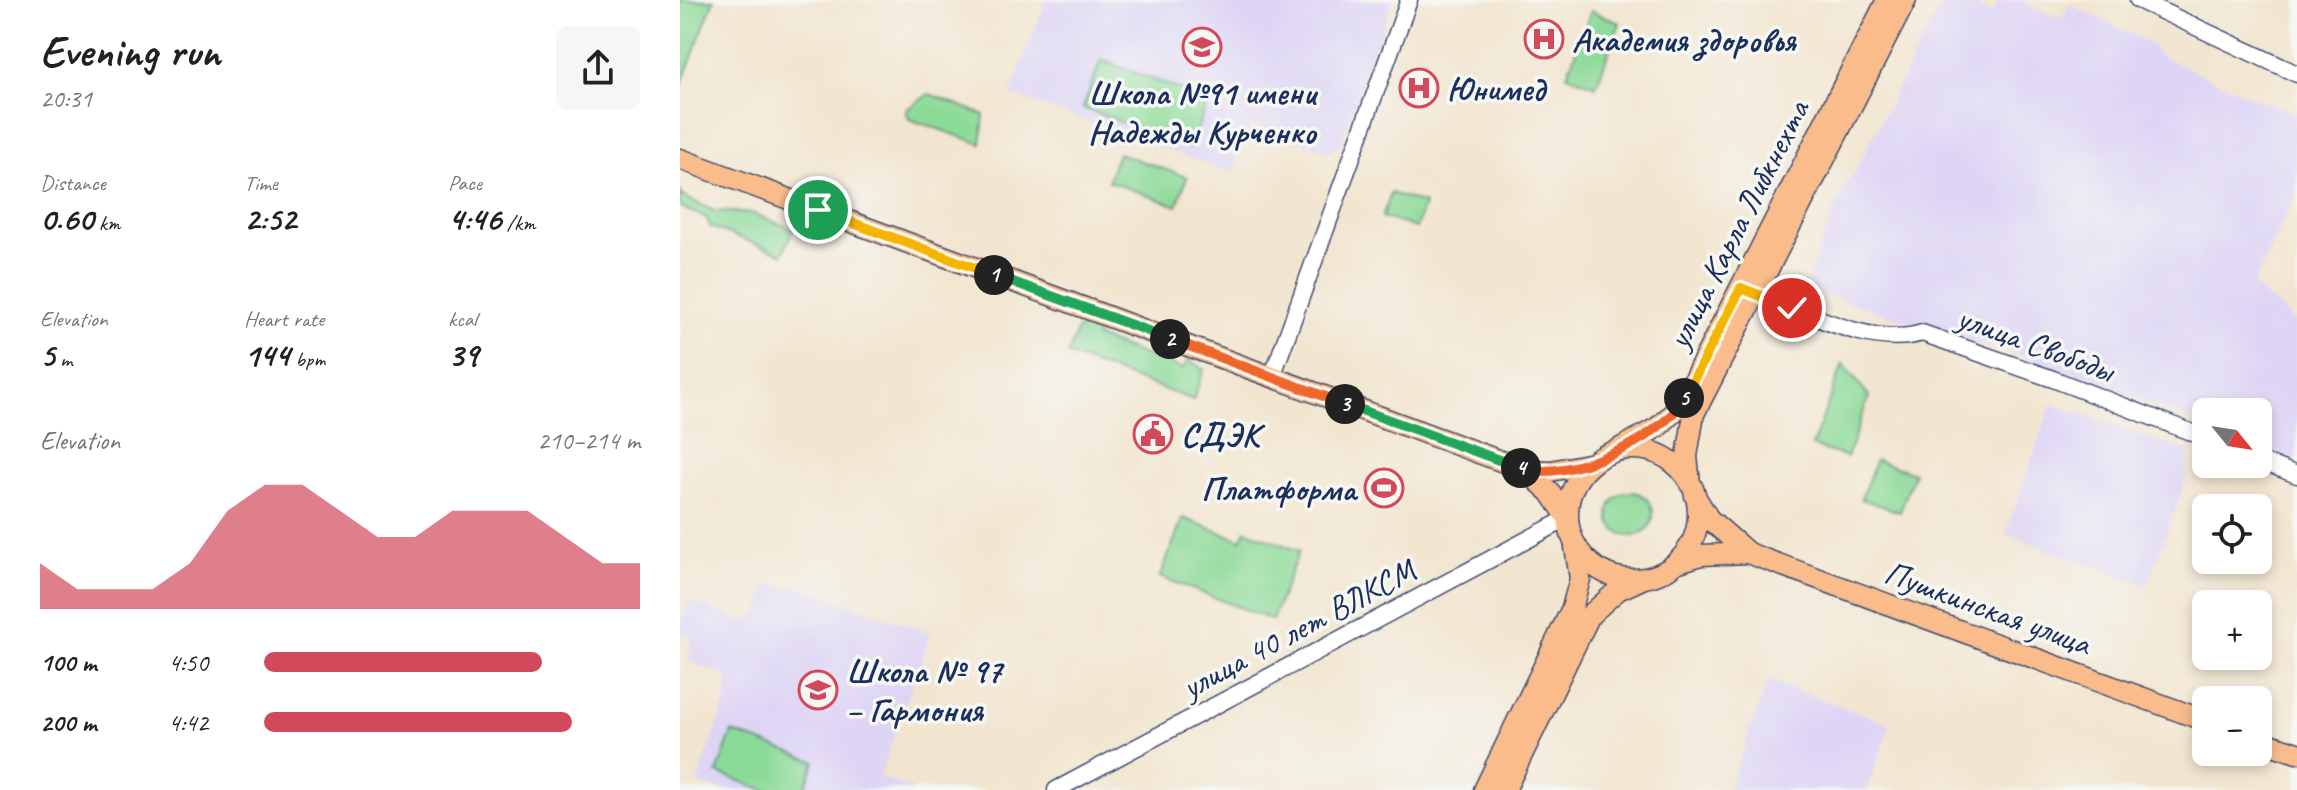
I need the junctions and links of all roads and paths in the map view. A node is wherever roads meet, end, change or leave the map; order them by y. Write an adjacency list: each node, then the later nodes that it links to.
1 (1409, 0): 9 (street)
2 (1887, 0): 7 (main road, улица Карла Либкнехта)
3 (1906, 0): 7 (main road, улица Карла Либкнехта)
4 (2138, 0): 5 (street)
5 (2297, 74)
6 (680, 159): 9 (main road)
7 (1749, 291): 8 (main road, улица Карла Либкнехта); 10 (street, улица Свободы)
8 (1738, 310): 11 (main road, улица Карла Либкнехта); 16 (main road, улица Карла Либкнехта)
9 (1272, 377): 14 (main road)
10 (2192, 433)
11 (1615, 451): 12 (main road); 16 (main road)
12 (1593, 463): 14 (main road); 17 (main road)
13 (2272, 465): 15 (street)
14 (1525, 470): 17 (main road)
15 (2297, 475)
16 (1693, 490): 19 (main road, Пушкинская улица); 20 (main road)
17 (1568, 518): 18 (main road); 25 (street, улица 40 лет ВЛКСМ)
18 (1575, 543): 21 (main road); 26 (main road)
19 (1748, 553): 20 (main road, Пушкинская улица); 22 (main road, Пушкинская улица)
20 (1672, 565): 21 (main road)
21 (1650, 576): 27 (main road)
22 (2192, 716)
23 (2272, 745): 24 (main road)
24 (2297, 753)
25 (1056, 790)
26 (1484, 790)
27 (1505, 790)

